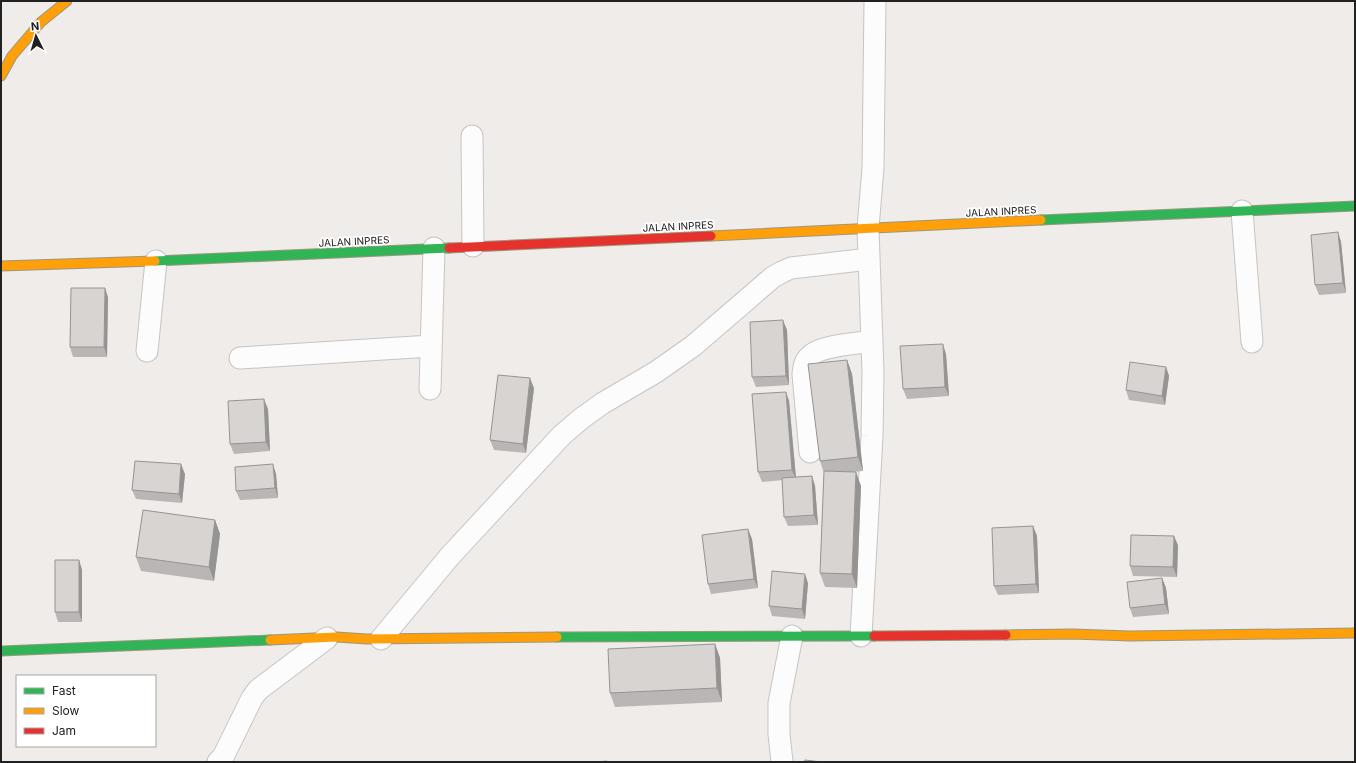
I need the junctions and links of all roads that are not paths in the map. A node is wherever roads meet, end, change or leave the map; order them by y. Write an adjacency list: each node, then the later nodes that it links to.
1 (67, 1): 3 (main road)
2 (876, 1): 7 (street)
3 (1, 76)
4 (472, 136): 8 (street)
5 (1355, 206): 6 (main road, JALAN INPRES)
6 (1242, 211): 7 (main road, JALAN INPRES); 14 (street)
7 (868, 228): 8 (main road, JALAN INPRES); 10 (street)
8 (473, 246): 9 (main road, JALAN INPRES)
9 (434, 248): 11 (main road, JALAN INPRES); 15 (street)
10 (869, 258): 13 (street); 24 (street)
11 (156, 261): 12 (main road, JALAN INPRES); 16 (street)
12 (1, 266)
13 (872, 342): 19 (street); 22 (street)
14 (1252, 342)
15 (431, 346): 17 (street); 18 (street)
16 (147, 351)
17 (240, 358)
18 (430, 389)
19 (810, 452)
20 (1355, 633): 22 (main road)
21 (792, 636): 22 (main road); 24 (main road); 27 (street)
22 (862, 636)
23 (331, 637): 24 (main road); 25 (main road); 26 (street)
24 (374, 639)
25 (1, 652)
26 (218, 762)
27 (782, 762)

